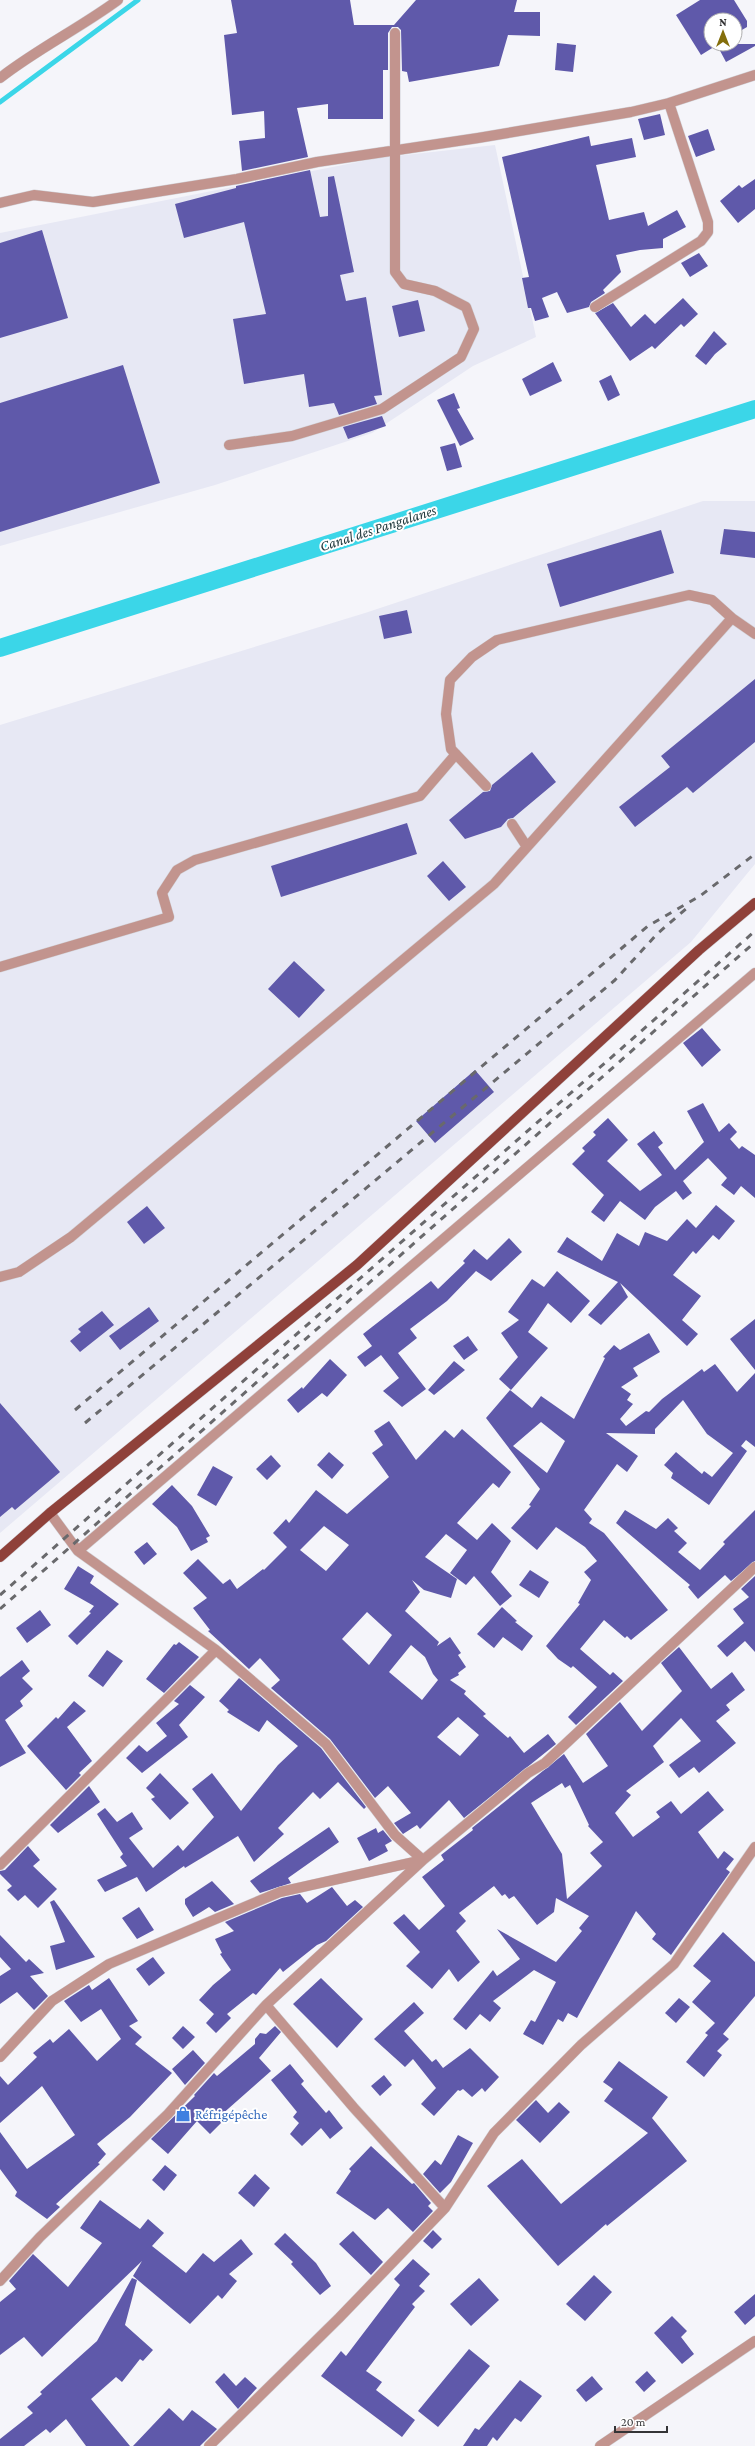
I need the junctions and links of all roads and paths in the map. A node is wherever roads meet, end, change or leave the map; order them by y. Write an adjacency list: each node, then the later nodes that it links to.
1 (118, 0): 4 (street)
2 (395, 33): 6 (street)
3 (755, 75): 5 (street)
4 (0, 78)
5 (669, 103): 6 (street); 8 (street)
6 (394, 150): 7 (street); 9 (street)
7 (0, 203)
8 (595, 307)
9 (229, 445)
10 (732, 618): 11 (street); 12 (street); 15 (street)
11 (755, 634)
12 (456, 754): 13 (street); 17 (street)
13 (486, 786)
14 (512, 824): 15 (street)
15 (527, 847): 19 (street)
16 (755, 902): 20 (main road)
17 (0, 967)
18 (755, 973): 21 (street)
19 (0, 1277)
20 (50, 1513): 21 (street); 22 (main road)
21 (78, 1551): 24 (street)
22 (0, 1557)
23 (755, 1567): 26 (street)
24 (216, 1650): 26 (street); 27 (street)
25 (755, 1847): 30 (street)
26 (423, 1860): 28 (street); 29 (street)
27 (0, 1865)
28 (266, 2005): 30 (street); 31 (street)
29 (0, 2057)
30 (445, 2208): 33 (street)
31 (0, 2280)
32 (755, 2341): 34 (street)
33 (209, 2446)
34 (600, 2446)

